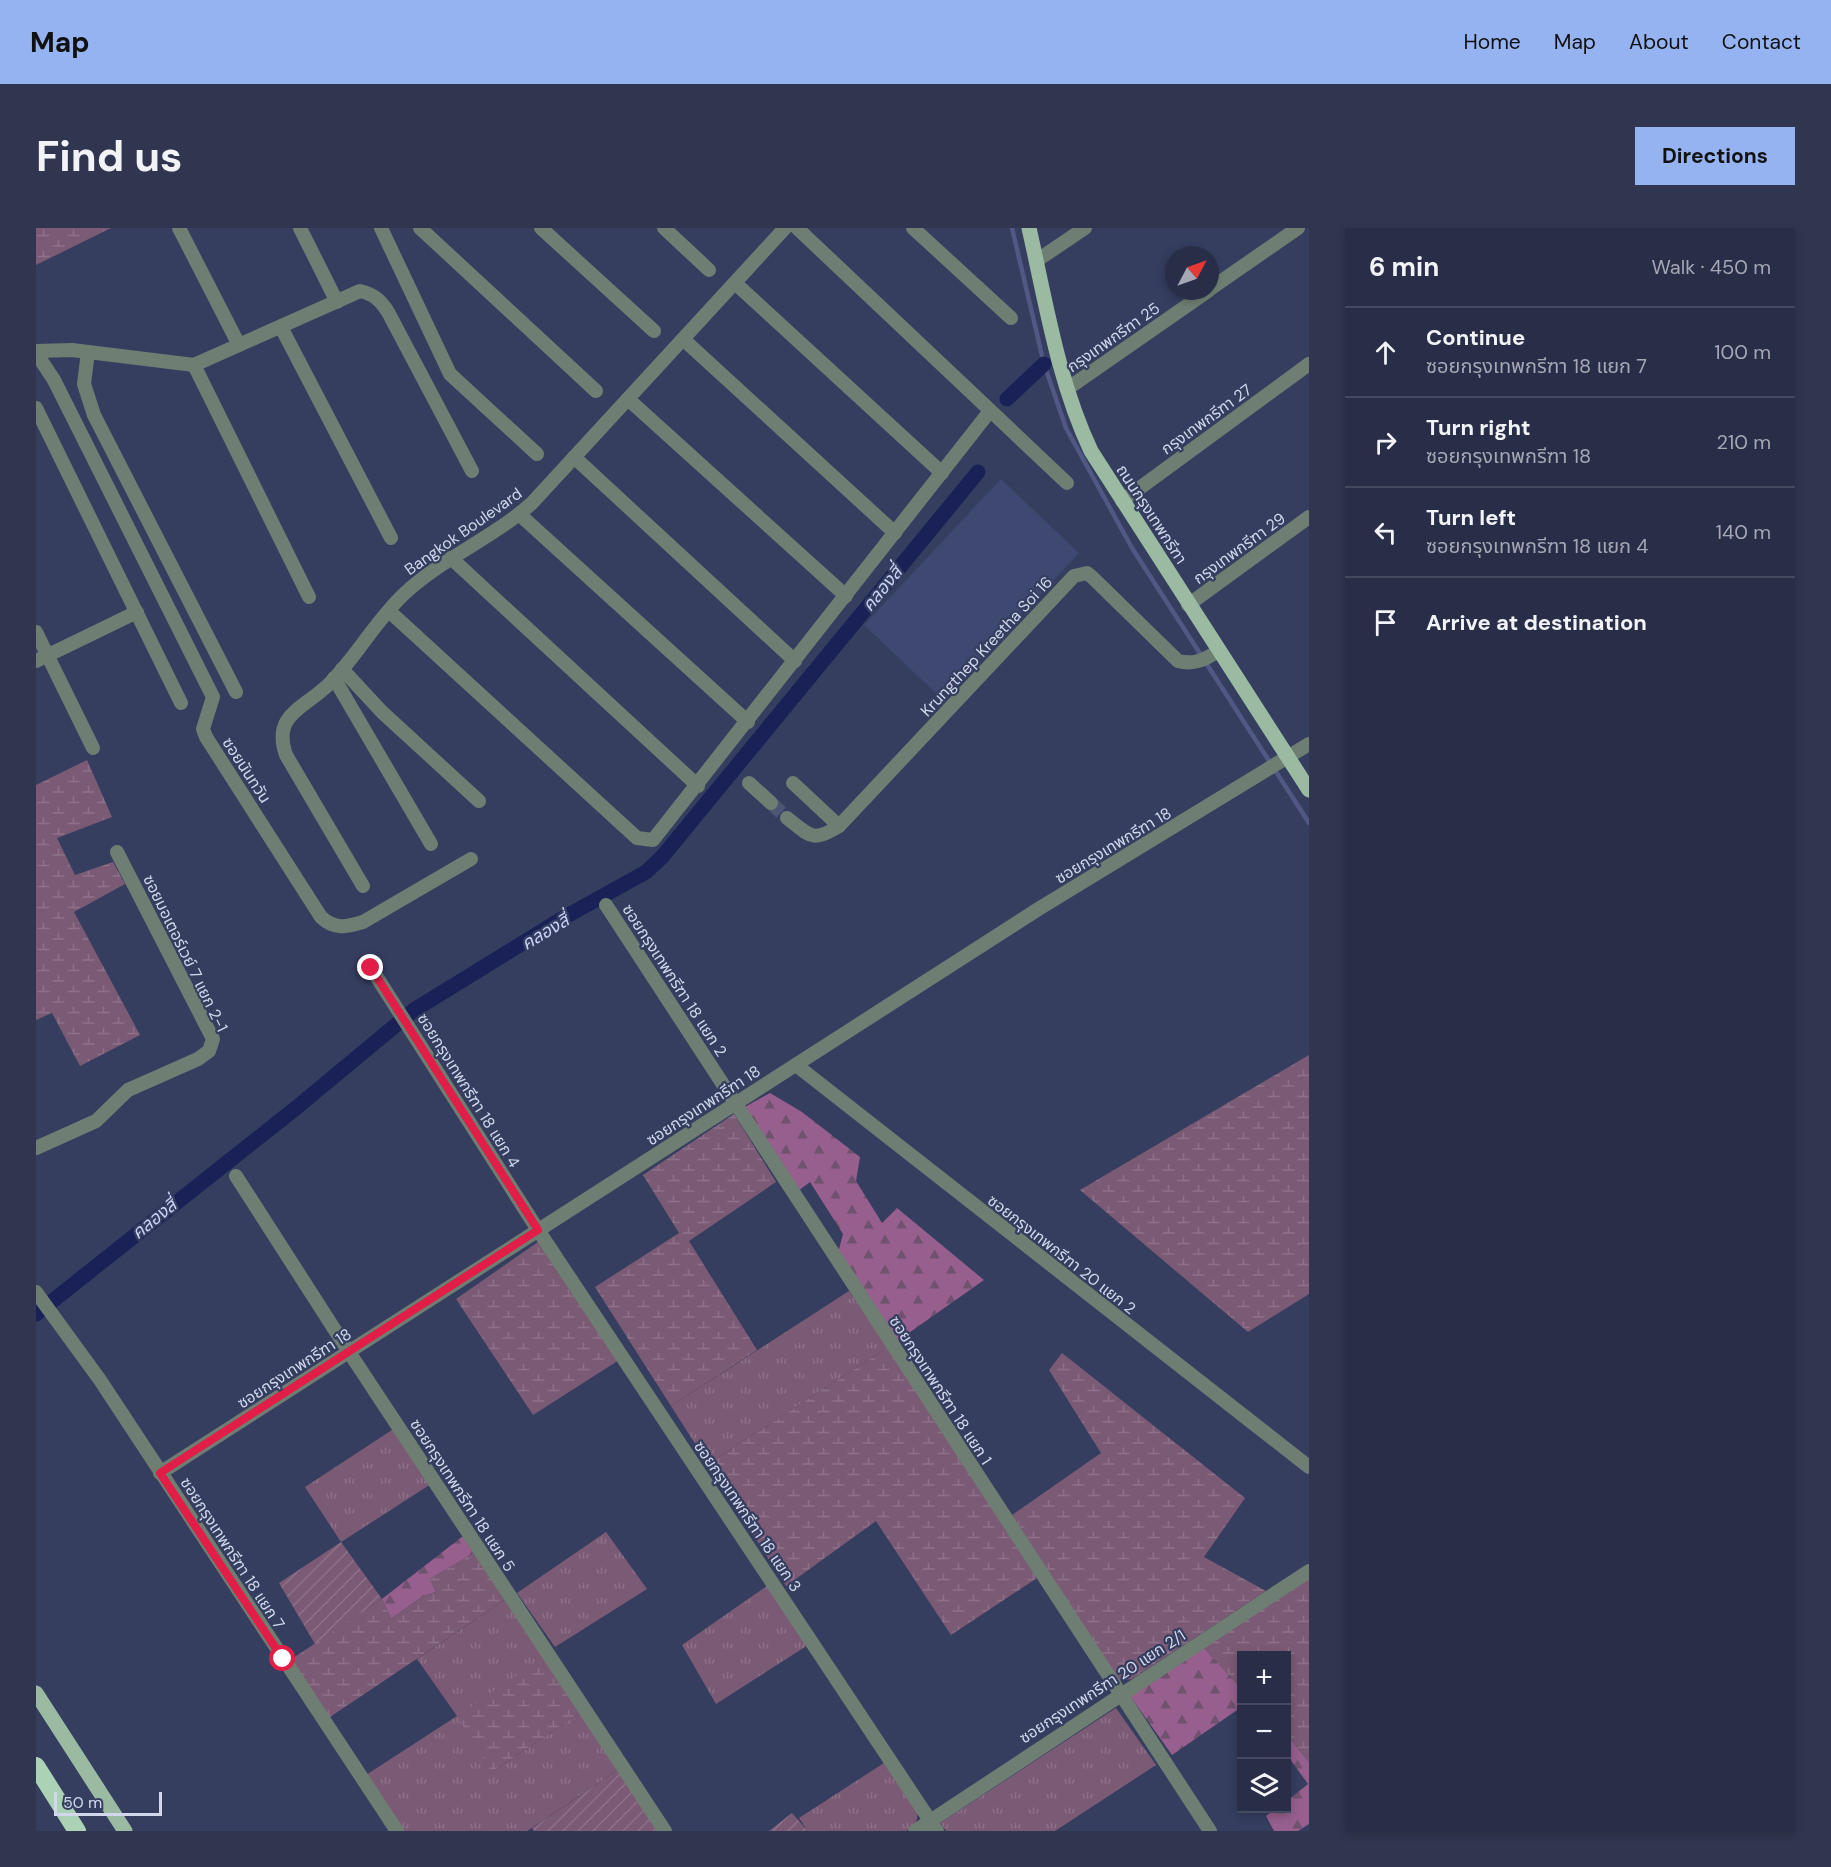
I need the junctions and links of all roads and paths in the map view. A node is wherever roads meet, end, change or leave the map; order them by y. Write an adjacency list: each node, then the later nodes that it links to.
1 (179, 228): 23 (street)
2 (300, 228): 18 (street)
3 (381, 228): 33 (street)
4 (420, 228): 29 (street)
5 (541, 228): 21 (street)
6 (664, 228): 14 (street)
7 (785, 228): 15 (street, Bangkok Boulevard)
8 (797, 228): 32 (street)
9 (913, 228): 19 (street)
10 (1029, 228): 13 (main road, ถนนกรุงเทพกรีฑา)
11 (1085, 228): 13 (street)
12 (1298, 228): 16 (street, กรุงเทพกรีฑา 25)
13 (1036, 261): 28 (main road, ถนนกรุงเทพกรีฑา)
14 (709, 270)
15 (735, 283): 22 (street, Bangkok Boulevard); 36 (street)
16 (1219, 283)
17 (1195, 300): 28 (street, กรุงเทพกรีฑา 25)
18 (337, 302): 20 (street); 35 (street)
19 (1011, 318)
20 (281, 327): 23 (street); 42 (street)
21 (654, 331)
22 (683, 339): 30 (street, Bangkok Boulevard); 41 (street)
23 (239, 345): 27 (street)
24 (36, 352): 25 (street); 70 (street, ซอยนันทวัน)
25 (88, 352): 27 (street); 54 (street)
26 (1309, 364): 38 (street, กรุงเทพกรีฑา 27)
27 (194, 365): 45 (street)
28 (1067, 389): 38 (main road, ถนนกรุงเทพกรีฑา)
29 (596, 391)
30 (628, 399): 34 (street, Bangkok Boulevard); 44 (street)
31 (36, 408): 48 (street)
32 (990, 411): 36 (street); 37 (street)
33 (537, 454)
34 (574, 457): 39 (street, Bangkok Boulevard); 52 (street)
35 (472, 471)
36 (942, 473): 41 (street)
37 (1066, 483)
38 (1122, 501): 46 (main road, ถนนกรุงเทพกรีฑา)
39 (519, 514): 43 (street, Bangkok Boulevard); 56 (street)
40 (1309, 517): 46 (street, กรุงเทพกรีฑา 29)
41 (895, 533): 44 (street)
42 (391, 538)
43 (451, 558): 47 (street, Bangkok Boulevard); 62 (street)
44 (846, 596): 52 (street)
45 (309, 597)
46 (1188, 605): 50 (main road, ถนนกรุงเทพกรีฑา)
47 (389, 611): 53 (street, Bangkok Boulevard); 62 (street)
48 (136, 612): 51 (street); 55 (street)
49 (36, 632): 51 (street)
50 (1208, 657): 59 (main road, ถนนกรุงเทพกรีฑา); 67 (street, Krungthep Kreetha Soi 16)
51 (42, 658): 58 (street)
52 (795, 661): 56 (street)
53 (338, 673): 64 (street); 68 (street); 71 (street, Bangkok Boulevard)
54 (236, 692)
55 (181, 702)
56 (748, 722): 62 (street)
57 (1309, 744): 59 (street, ซอยกรุงเทพกรีฑา 18)
58 (93, 748)
59 (1277, 763): 63 (main road, ถนนกรุงเทพกรีฑา); 74 (street, ซอยกรุงเทพกรีฑา 18)
60 (749, 783): 65 (street)
61 (793, 783): 67 (street)
62 (698, 786)
63 (1309, 790)
64 (479, 801)
65 (771, 803)
66 (788, 818): 67 (street)
67 (839, 826)
68 (431, 844)
69 (117, 852): 76 (street, ซอยมอเตอร์เวย์ 7 แยก 2-1)
70 (471, 859)
71 (363, 886)
72 (606, 905): 75 (street, ซอยกรุงเทพกรีฑา 18 แยก 2)
73 (371, 968): 78 (street, ซอยกรุงเทพกรีฑา 18 แยก 4)
74 (796, 1065): 75 (street, ซอยกรุงเทพกรีฑา 18); 81 (street, ซอยกรุงเทพกรีฑา 20 แยก 2)
75 (735, 1104): 78 (street, ซอยกรุงเทพกรีฑา 18); 85 (street, ซอยกรุงเทพกรีฑา 18 แยก 1)
76 (36, 1148)
77 (236, 1176): 80 (street, ซอยกรุงเทพกรีฑา 18 แยก 5)
78 (538, 1230): 80 (street, ซอยกรุงเทพกรีฑา 18); 87 (street, ซอยกรุงเทพกรีฑา 18 แยก 3)
79 (36, 1292): 82 (street, ซอยกรุงเทพกรีฑา 18 แยก 7)
80 (349, 1352): 82 (street, ซอยกรุงเทพกรีฑา 18); 91 (street, ซอยกรุงเทพกรีฑา 18 แยก 5)
81 (1309, 1467)
82 (160, 1473): 90 (street, ซอยกรุงเทพกรีฑา 18 แยก 7)
83 (1309, 1571): 85 (street, ซอยกรุงเทพกรีฑา 20 แยก 2/1)
84 (36, 1693): 89 (main road)
85 (1120, 1693): 87 (street, ซอยกรุงเทพกรีฑา 20 แยก 2/1); 93 (street, ซอยกรุงเทพกรีฑา 18 แยก 1)
86 (36, 1766): 88 (highway)
87 (934, 1826): 92 (street, ซอยกรุงเทพกรีฑา 20 แยก 2/1)
88 (77, 1831)
89 (125, 1831)
90 (397, 1831)
91 (665, 1831)
92 (915, 1831)
93 (1210, 1831)

